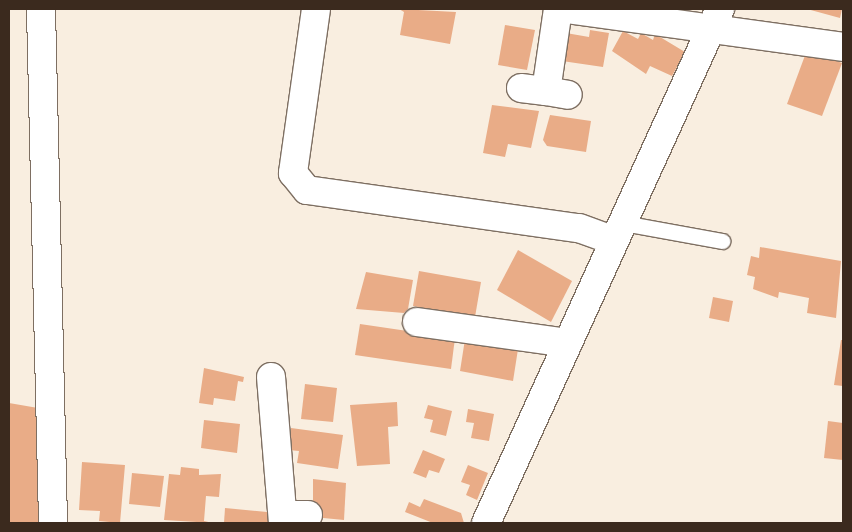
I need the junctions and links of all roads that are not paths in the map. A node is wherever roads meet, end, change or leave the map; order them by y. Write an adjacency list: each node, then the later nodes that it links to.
1 (41, 9): 14 (street)
2 (316, 9): 8 (street)
3 (558, 9): 7 (street)
4 (568, 9): 5 (street)
5 (715, 19): 6 (street); 8 (street)
6 (843, 47)
7 (545, 91)
8 (618, 232): 9 (lane); 11 (street)
9 (722, 241)
10 (417, 322): 11 (street)
11 (568, 343): 15 (street)
12 (271, 376): 13 (street)
13 (291, 518)
14 (53, 523)
15 (486, 523)

